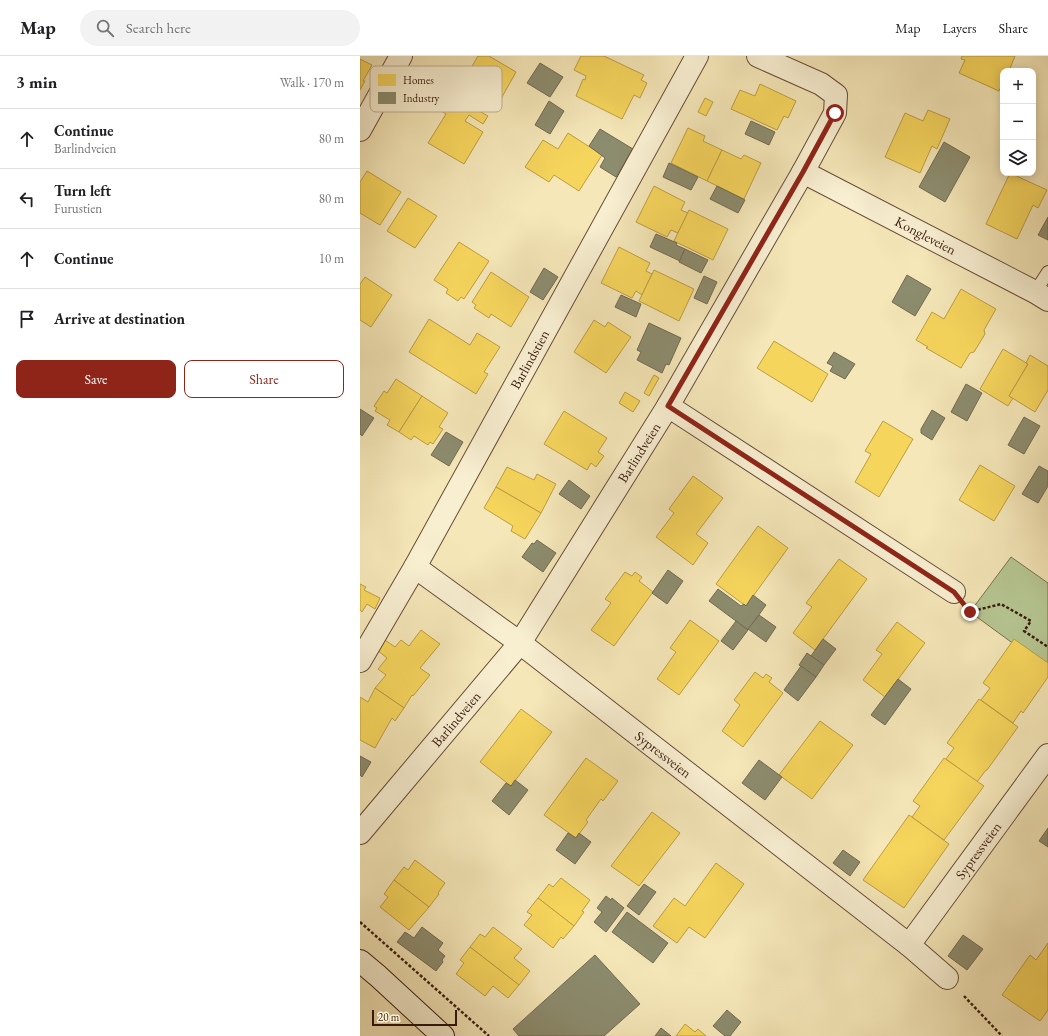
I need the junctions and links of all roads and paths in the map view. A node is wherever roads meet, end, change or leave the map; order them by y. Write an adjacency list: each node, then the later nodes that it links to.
1 (401, 56): 4 (street)
2 (697, 56): 11 (street, Barlindstien)
3 (758, 56): 7 (street, Barlindveien)
4 (395, 66)
5 (370, 112): 6 (street)
6 (360, 130)
7 (803, 172): 9 (street, Kongleveien); 10 (street, Barlindveien)
8 (1048, 272): 9 (lane)
9 (1042, 296)
10 (668, 406): 12 (street); 13 (street, Barlindveien)
11 (415, 567): 13 (street, Sypressveien); 15 (street, Barlindstien)
12 (954, 592): 14 (path)
13 (520, 643): 17 (street, Barlindveien); 19 (street, Sypressveien)
14 (1048, 647)
15 (360, 661)
16 (1048, 755): 19 (street, Sypressveien)
17 (360, 833)
18 (360, 922): 23 (path)
19 (909, 945): 21 (street, Sypressveien)
20 (360, 961): 22 (street)
21 (947, 978): 24 (path)
22 (443, 1036)
23 (489, 1036)
24 (1002, 1036)

